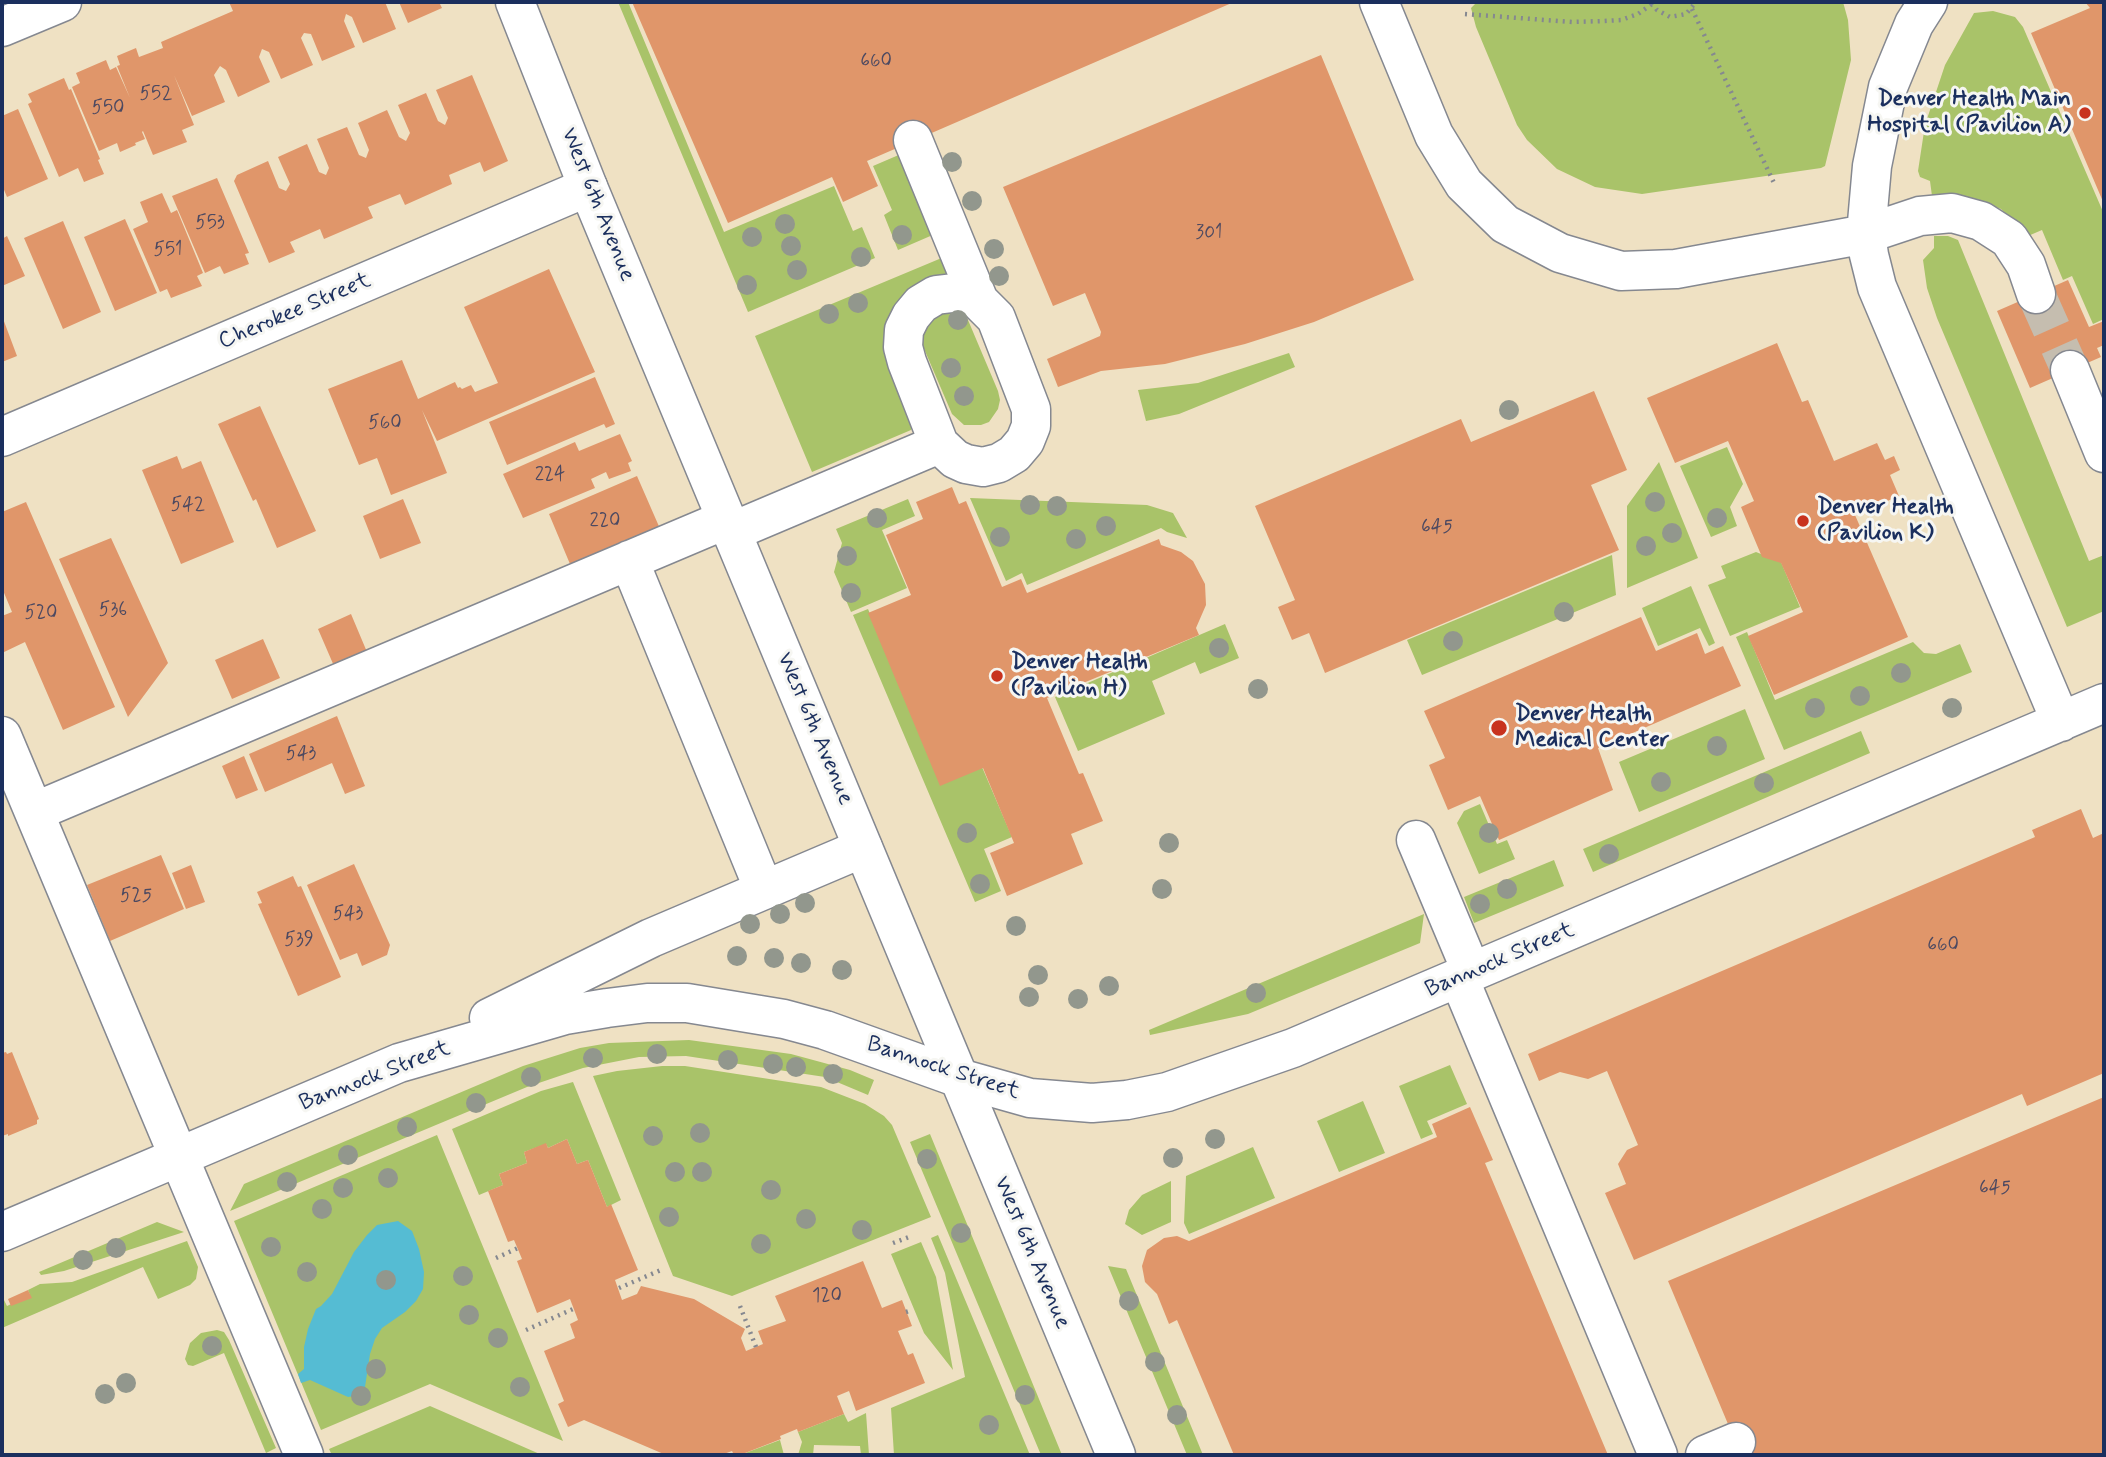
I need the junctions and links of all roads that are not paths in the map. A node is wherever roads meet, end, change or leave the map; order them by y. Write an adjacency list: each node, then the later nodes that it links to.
1 (62, 2): 5 (street)
2 (515, 2): 7 (street, West 6th Avenue)
3 (1379, 2): 8 (street)
4 (1928, 2): 8 (street)
5 (2, 27)
6 (913, 141): 10 (street)
7 (588, 187): 12 (street, Cherokee Street); 15 (street, West 6th Avenue)
8 (1867, 234): 9 (street); 18 (street)
9 (2036, 294)
10 (979, 301): 13 (street); 13 (street)
11 (2070, 370): 14 (street)
12 (2, 437)
13 (939, 444): 15 (street)
14 (2104, 453)
15 (729, 525): 16 (street); 22 (street, West 6th Avenue)
16 (629, 560): 20 (street); 23 (street)
17 (2103, 708): 18 (street, Bannock Street)
18 (2061, 722): 24 (street, Bannock Street)
19 (2, 736): 20 (street)
20 (34, 812): 27 (street)
21 (1416, 840): 24 (street)
22 (863, 848): 23 (street); 26 (street, West 6th Avenue)
23 (764, 890): 25 (street)
24 (1465, 975): 26 (street, Bannock Street); 31 (street)
25 (400, 1063): 26 (street, Bannock Street); 27 (street, Bannock Street)
26 (959, 1078): 30 (street, West 6th Avenue)
27 (179, 1157): 28 (street, Bannock Street); 29 (street)
28 (2, 1232)
29 (304, 1455)
30 (1116, 1455)
31 (1658, 1455)

